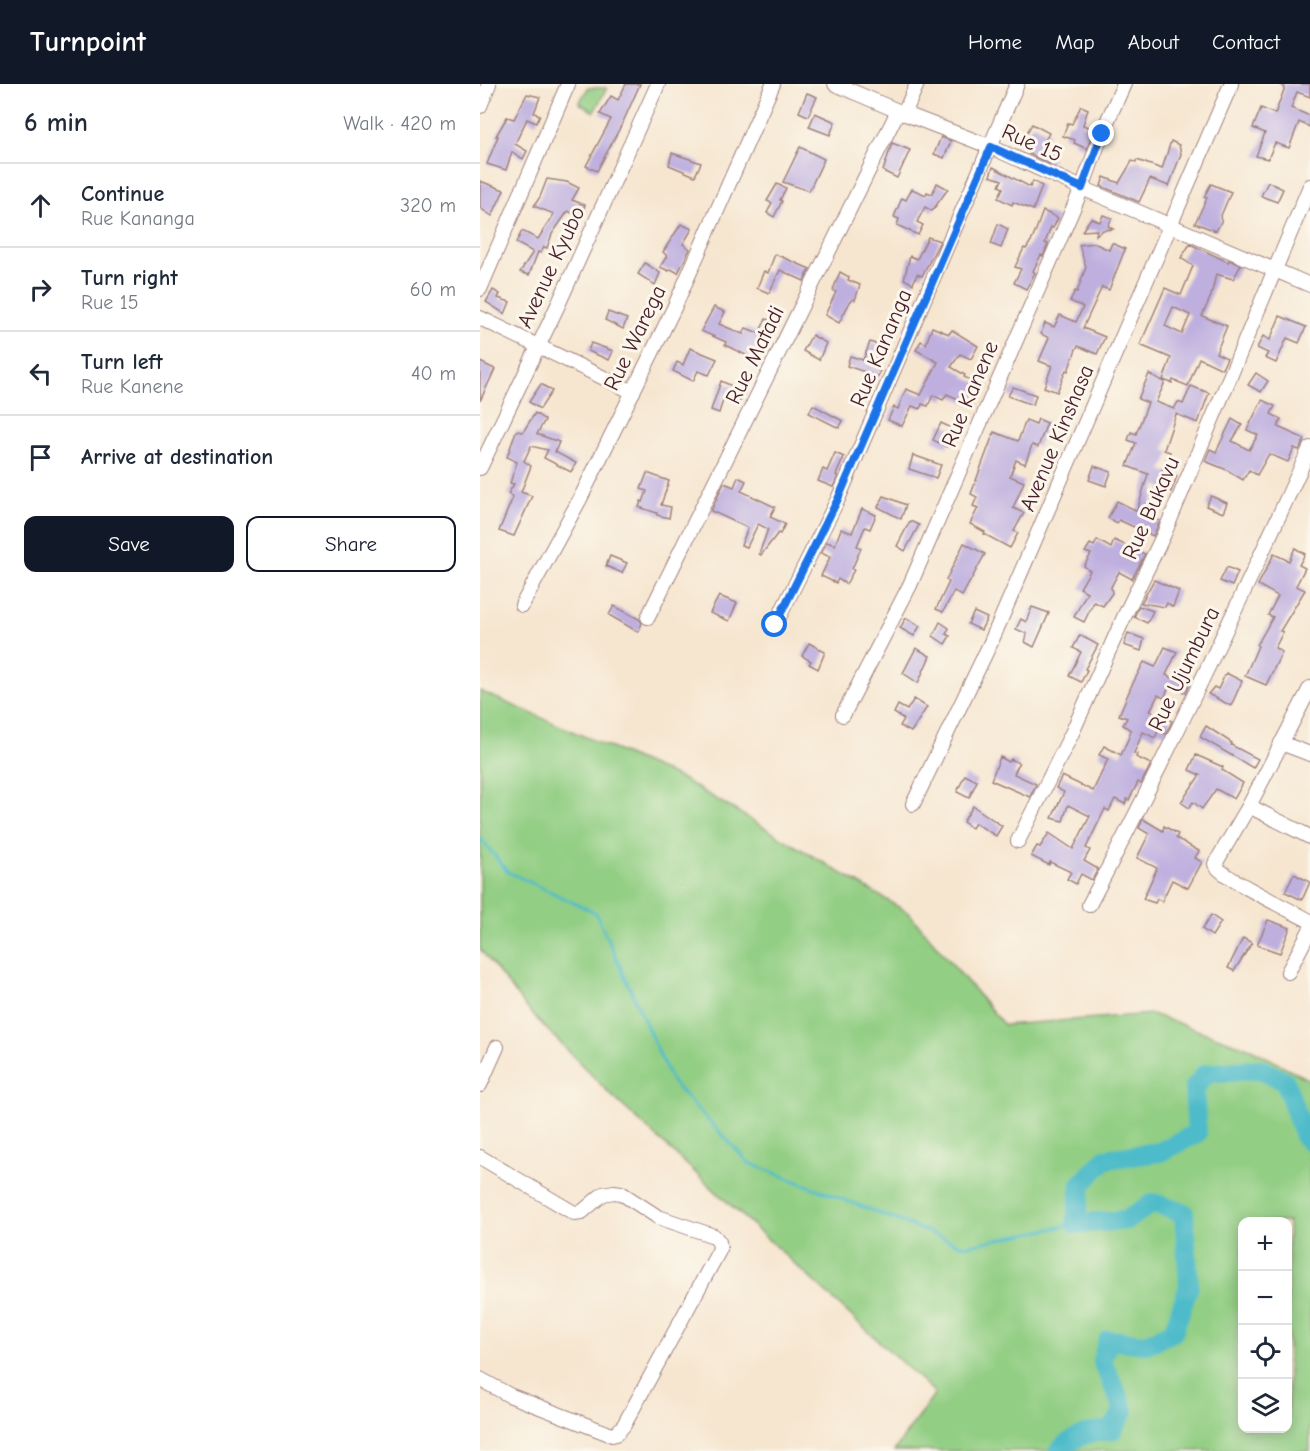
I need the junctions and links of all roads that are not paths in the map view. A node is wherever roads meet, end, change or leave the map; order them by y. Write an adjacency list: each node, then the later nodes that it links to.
1 (489, 84): 10 (street)
2 (568, 84): 18 (street)
3 (658, 84): 20 (street, Avenue Kyubo)
4 (773, 84): 21 (street, Rue Warega)
5 (835, 84): 11 (street, Rue 15)
6 (917, 84): 11 (street, Rue Matadi)
7 (1017, 84): 12 (street, Rue Kananga)
8 (1124, 84): 14 (street, Rue Kanene)
9 (1231, 84): 15 (street, Avenue Kinshasa)
10 (480, 106)
11 (901, 113): 12 (street, Rue 15); 25 (street, Rue Matadi)
12 (991, 147): 14 (street, Rue 15); 26 (street, Rue Kananga)
13 (1310, 186): 16 (street, Rue Bukavu)
14 (1082, 188): 15 (street, Rue 15); 28 (street, Rue Kanene)
15 (1171, 224): 16 (street, Rue 15); 31 (street, Avenue Kinshasa)
16 (1274, 269): 17 (street, Rue 15); 34 (street, Rue Bukavu)
17 (1310, 285)
18 (480, 289)
19 (480, 318): 20 (street)
20 (538, 345): 21 (street); 23 (street, Avenue Kyubo)
21 (633, 392): 24 (street, Rue Warega)
22 (1310, 448): 35 (street, Rue Ujumbura)
23 (480, 468)
24 (522, 605)
25 (648, 617)
26 (775, 625)
27 (1310, 688): 29 (street)
28 (843, 716)
29 (1281, 743): 30 (street); 32 (street)
30 (1310, 754)
31 (913, 804)
32 (1249, 806): 33 (street); 36 (street)
33 (1310, 837)
34 (1018, 841)
35 (1089, 905)
36 (1310, 921)
37 (1310, 930): 38 (street)
38 (1288, 972)
39 (497, 1047): 40 (street)
40 (480, 1085)
41 (480, 1157): 42 (street)
42 (480, 1379)

